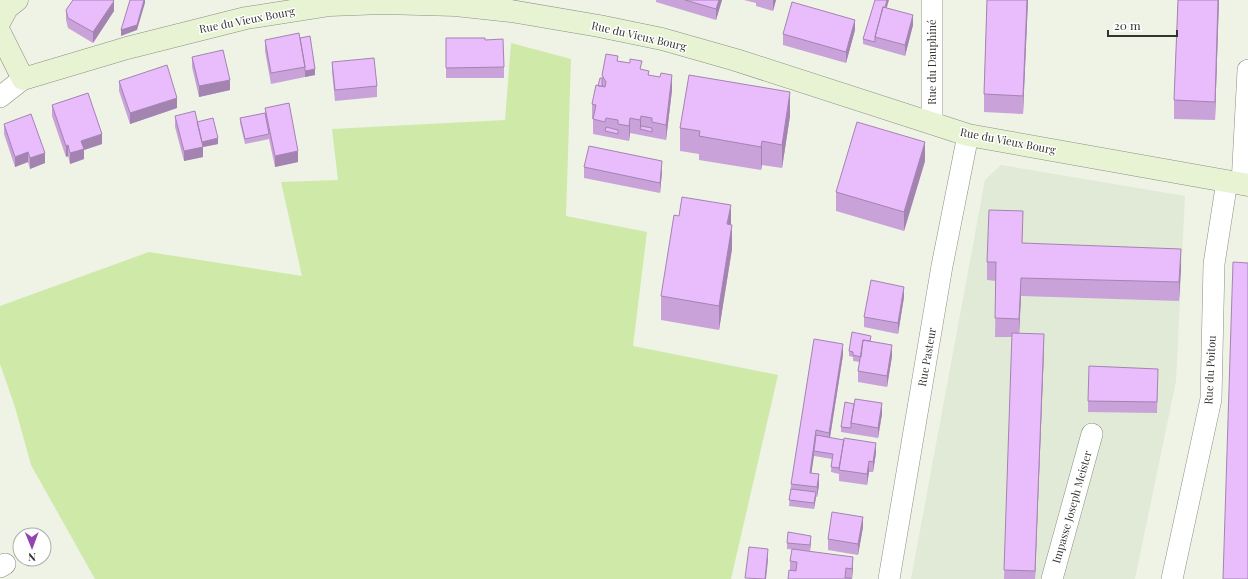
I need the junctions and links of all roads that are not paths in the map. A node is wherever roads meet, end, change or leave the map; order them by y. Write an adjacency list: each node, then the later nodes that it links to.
1 (17, 0): 3 (street)
2 (932, 0): 8 (street, Rue du Dauphiné)
3 (0, 21)
4 (0, 33): 6 (street)
5 (1248, 70): 10 (street, Rue du Poitou)
6 (23, 79): 7 (street); 8 (street, Rue du Vieux Bourg)
7 (0, 97)
8 (932, 123): 9 (street, Rue du Vieux Bourg)
9 (968, 135): 10 (street, Rue du Vieux Bourg); 12 (street, Rue Pasteur)
10 (1239, 184): 14 (street, Rue du Poitou)
11 (1092, 434): 13 (street, Impasse Joseph Meister)
12 (889, 579)
13 (1052, 579)
14 (1172, 579)

